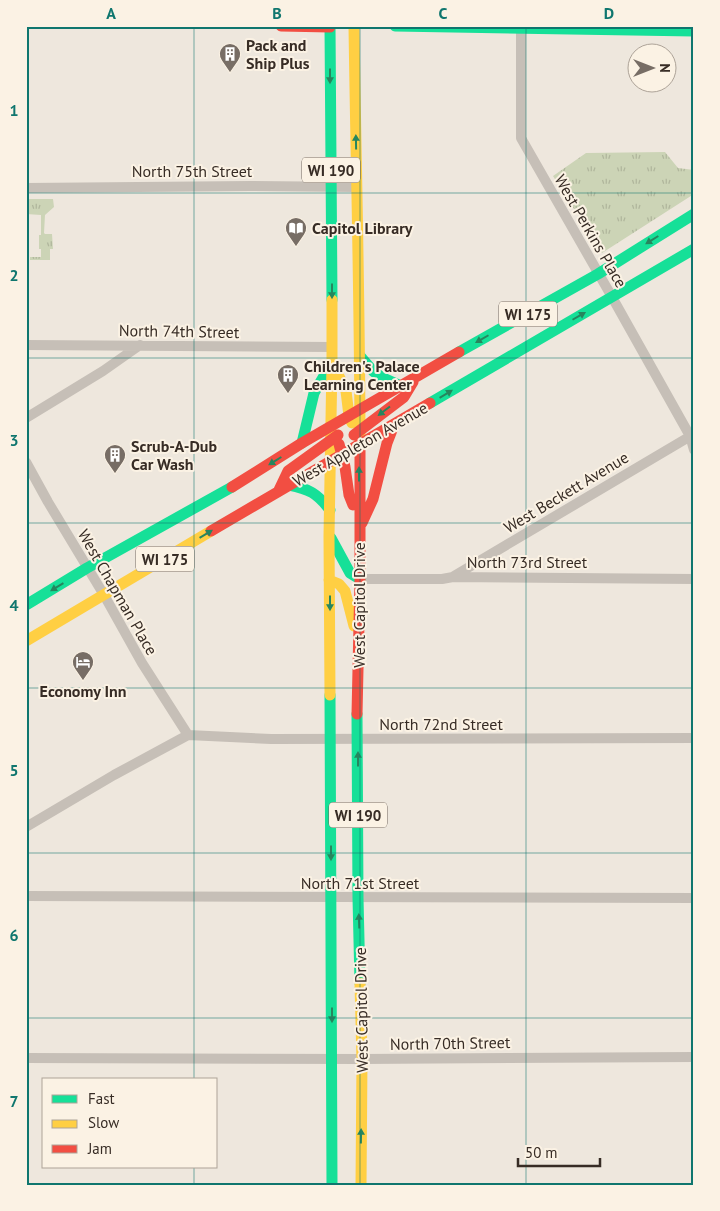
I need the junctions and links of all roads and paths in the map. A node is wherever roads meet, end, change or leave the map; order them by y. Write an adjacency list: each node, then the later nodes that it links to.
1 (281, 26): 4 (main road)
2 (354, 26): 8 (main road, WI 190, one-way to 2)
3 (395, 26): 5 (main road)
4 (333, 27): 7 (main road, WI 190, one-way to 7)
5 (521, 27): 6 (main road); 13 (street, West Perkins Place)
6 (694, 31)
7 (331, 186): 8 (street, North 75th Street); 9 (street, North 75th Street); 12 (main road, WI 190)
8 (357, 187): 14 (main road, WI 190)
9 (26, 188)
10 (694, 214): 13 (main road, West Appleton Avenue / WI 175, one-way to 13)
11 (694, 249): 15 (main road, West Appleton Avenue / WI 175)
12 (332, 255): 14 (main road); 18 (main road, WI 190, one-way to 18)
13 (598, 274): 15 (street, West Perkins Place); 21 (main road, West Appleton Avenue / WI 175, one-way to 21)
14 (358, 283): 19 (main road, WI 190)
15 (612, 297): 25 (main road, West Appleton Avenue / WI 175, one-way to 15); 28 (street, West Perkins Place)
16 (26, 345): 17 (street, North 74th Street)
17 (140, 345): 18 (street, North 74th Street); 24 (street)
18 (332, 347): 20 (main road, WI 190)
19 (360, 356): 22 (main road); 23 (main road, WI 190)
20 (332, 362): 26 (main road, WI 190); 27 (main road, West Capitol Drive); 29 (main road)
21 (418, 376): 22 (main road, West Appleton Avenue / WI 175); 27 (main road, one-way to 27)
22 (401, 386): 23 (main road, West Appleton Avenue / WI 175)
23 (360, 409): 27 (main road)
24 (26, 418)
25 (394, 425): 27 (main road, West Appleton Avenue / WI 175); 37 (main road)
26 (331, 426): 27 (main road, West Appleton Avenue / WI 175); 29 (main road, West Appleton Avenue / WI 175); 30 (main road, WI 190)
27 (355, 430): 30 (main road); 30 (main road, West Appleton Avenue / WI 175); 37 (main road, West Capitol Drive / WI 190, one-way to 27)
28 (692, 435): 31 (street, West Perkins Place); 40 (street, West Beckett Avenue)
29 (302, 443): 39 (main road, West Appleton Avenue / WI 175, one-way to 39)
30 (338, 445): 32 (main road); 35 (main road); 37 (main road)
31 (694, 450)
32 (331, 461): 34 (main road, West Appleton Avenue / WI 175); 36 (main road, West Capitol Drive / WI 190)
33 (26, 462): 39 (street, West Chapman Place)
34 (289, 485): 35 (main road, West Appleton Avenue / WI 175); 36 (main road)
35 (278, 492): 44 (main road, West Appleton Avenue / WI 175, one-way to 35)
36 (330, 510): 38 (main road, West Capitol Drive / WI 190)
37 (359, 524): 41 (main road, West Capitol Drive / WI 190)
38 (330, 536): 41 (main road); 43 (main road, West Capitol Drive / WI 190)
39 (87, 568): 44 (street, West Chapman Place); 45 (main road, West Appleton Avenue / WI 175, one-way to 45)
40 (453, 577): 41 (street, North 73rd Street); 42 (street, North 73rd Street)
41 (360, 579): 46 (main road, West Capitol Drive / WI 190)
42 (694, 579)
43 (330, 580): 46 (main road); 50 (main road, West Capitol Drive / WI 190, one-way to 50)
44 (104, 595): 47 (main road, West Appleton Avenue / WI 175); 48 (street, West Chapman Place)
45 (26, 605)
46 (359, 640): 51 (main road, West Capitol Drive / WI 190)
47 (26, 641)
48 (188, 735): 50 (street, North 72nd Street); 52 (street)
49 (694, 738): 51 (street, North 72nd Street)
50 (330, 739): 51 (street, North 72nd Street); 54 (main road, West Capitol Drive / WI 190, one-way to 54)
51 (357, 739): 55 (main road, West Capitol Drive / WI 190, one-way to 51)
52 (26, 826)
53 (26, 896): 54 (street, North 71st Street)
54 (331, 897): 55 (street, North 71st Street); 59 (main road, West Capitol Drive / WI 190, one-way to 59)
55 (358, 898): 56 (street, North 71st Street); 60 (main road, West Capitol Drive / WI 190, one-way to 55)
56 (694, 898)
57 (694, 1057): 60 (street, North 70th Street)
58 (26, 1058): 59 (street, North 70th Street)
59 (332, 1059): 60 (street, North 70th Street); 61 (main road, West Capitol Drive / WI 190)
60 (362, 1059): 62 (main road, West Capitol Drive / WI 190, one-way to 60)
61 (332, 1185)
62 (361, 1185)

